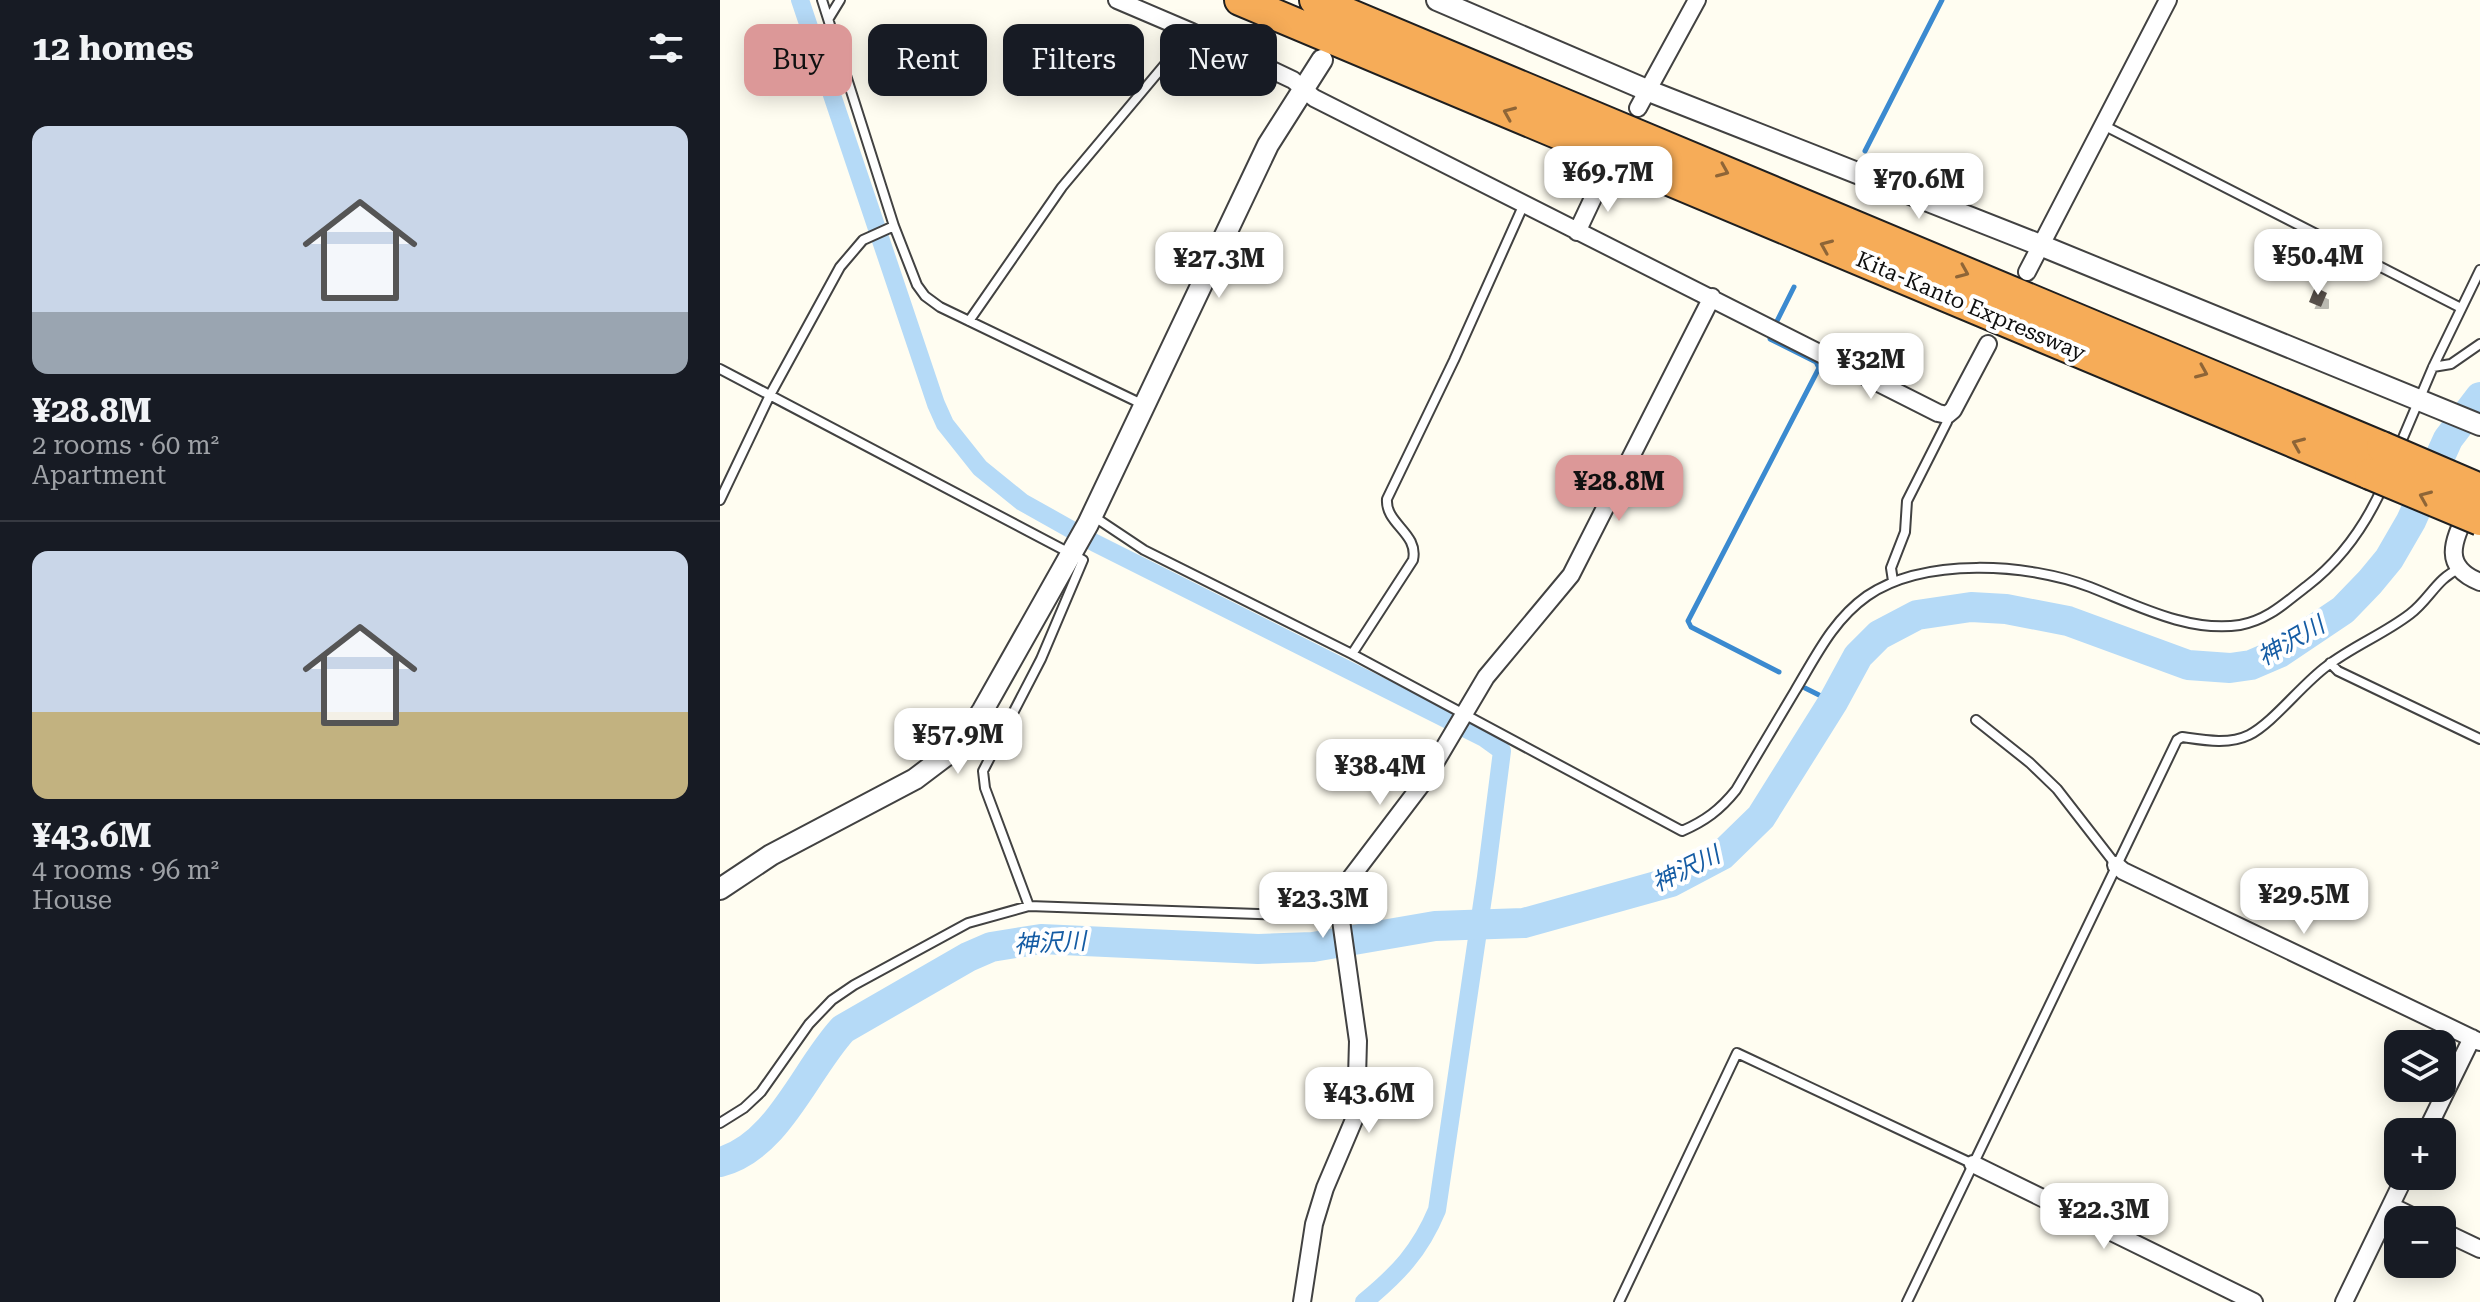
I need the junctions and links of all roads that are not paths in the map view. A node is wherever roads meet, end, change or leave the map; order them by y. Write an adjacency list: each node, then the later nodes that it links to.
1 (822, 0): 9 (lane)
2 (840, 0): 9 (lane)
3 (1117, 0): 10 (street)
4 (1240, 0): 36 (highway, Kita-Kanto Expressway, one-way to 4)
5 (1315, 0): 36 (highway, Kita-Kanto Expressway, one-way to 36)
6 (1437, 0): 15 (street)
7 (1697, 0): 15 (street)
8 (2168, 0): 16 (street)
9 (829, 18): 19 (lane)
10 (1173, 24)
11 (1322, 60): 14 (street)
12 (1160, 70): 26 (lane)
13 (1277, 72): 14 (street)
14 (1303, 88): 18 (street); 33 (street)
15 (1643, 100): 21 (street)
16 (2102, 124): 21 (street); 25 (lane)
17 (1602, 179): 20 (street)
18 (1524, 204): 20 (street); 45 (lane)
19 (890, 228): 26 (lane); 31 (lane)
20 (1577, 232): 24 (street)
21 (2040, 245): 23 (street); 32 (street)
22 (2480, 270): 25 (lane)
23 (2027, 272)
24 (1712, 297): 34 (street); 48 (street)
25 (2461, 308): 29 (lane)
26 (969, 321): 33 (lane)
27 (1988, 344): 34 (street)
28 (2480, 344): 29 (lane)
29 (2433, 367): 32 (lane)
30 (720, 369): 31 (lane)
31 (770, 395): 38 (lane); 41 (lane)
32 (2425, 403): 35 (street); 43 (lane)
33 (1146, 405): 39 (street)
34 (1947, 415): 43 (lane)
35 (2480, 425)
36 (2376, 460): 37 (highway, Kita-Kanto Expressway, bridge); 40 (highway, Kita-Kanto Expressway, one-way to 36, bridge)
37 (2480, 486): 42 (street)
38 (720, 500)
39 (1090, 520): 41 (street); 45 (lane)
40 (2480, 520)
41 (1074, 549): 51 (street); 53 (lane)
42 (2459, 569): 44 (street); 46 (lane)
43 (1893, 581): 48 (lane)
44 (2480, 582)
45 (1352, 654): 48 (lane)
46 (2330, 663): 49 (lane); 50 (lane)
47 (1976, 720): 50 (lane)
48 (1460, 722): 52 (street)
49 (2480, 739)
50 (2116, 865): 54 (street); 57 (lane)
51 (720, 889)
52 (1339, 905): 53 (lane); 63 (street)
53 (1029, 906): 56 (lane)
54 (2476, 1040): 55 (street)
55 (2434, 1118)
56 (720, 1123)
57 (1973, 1164): 64 (lane); 65 (lane); 66 (street)
58 (2398, 1190): 59 (street)
59 (2391, 1206)
60 (2384, 1220): 67 (street)
61 (2456, 1238): 62 (street)
62 (2480, 1249)
63 (1302, 1302)
64 (1619, 1302)
65 (1907, 1302)
66 (2254, 1302)
67 (2344, 1302)

